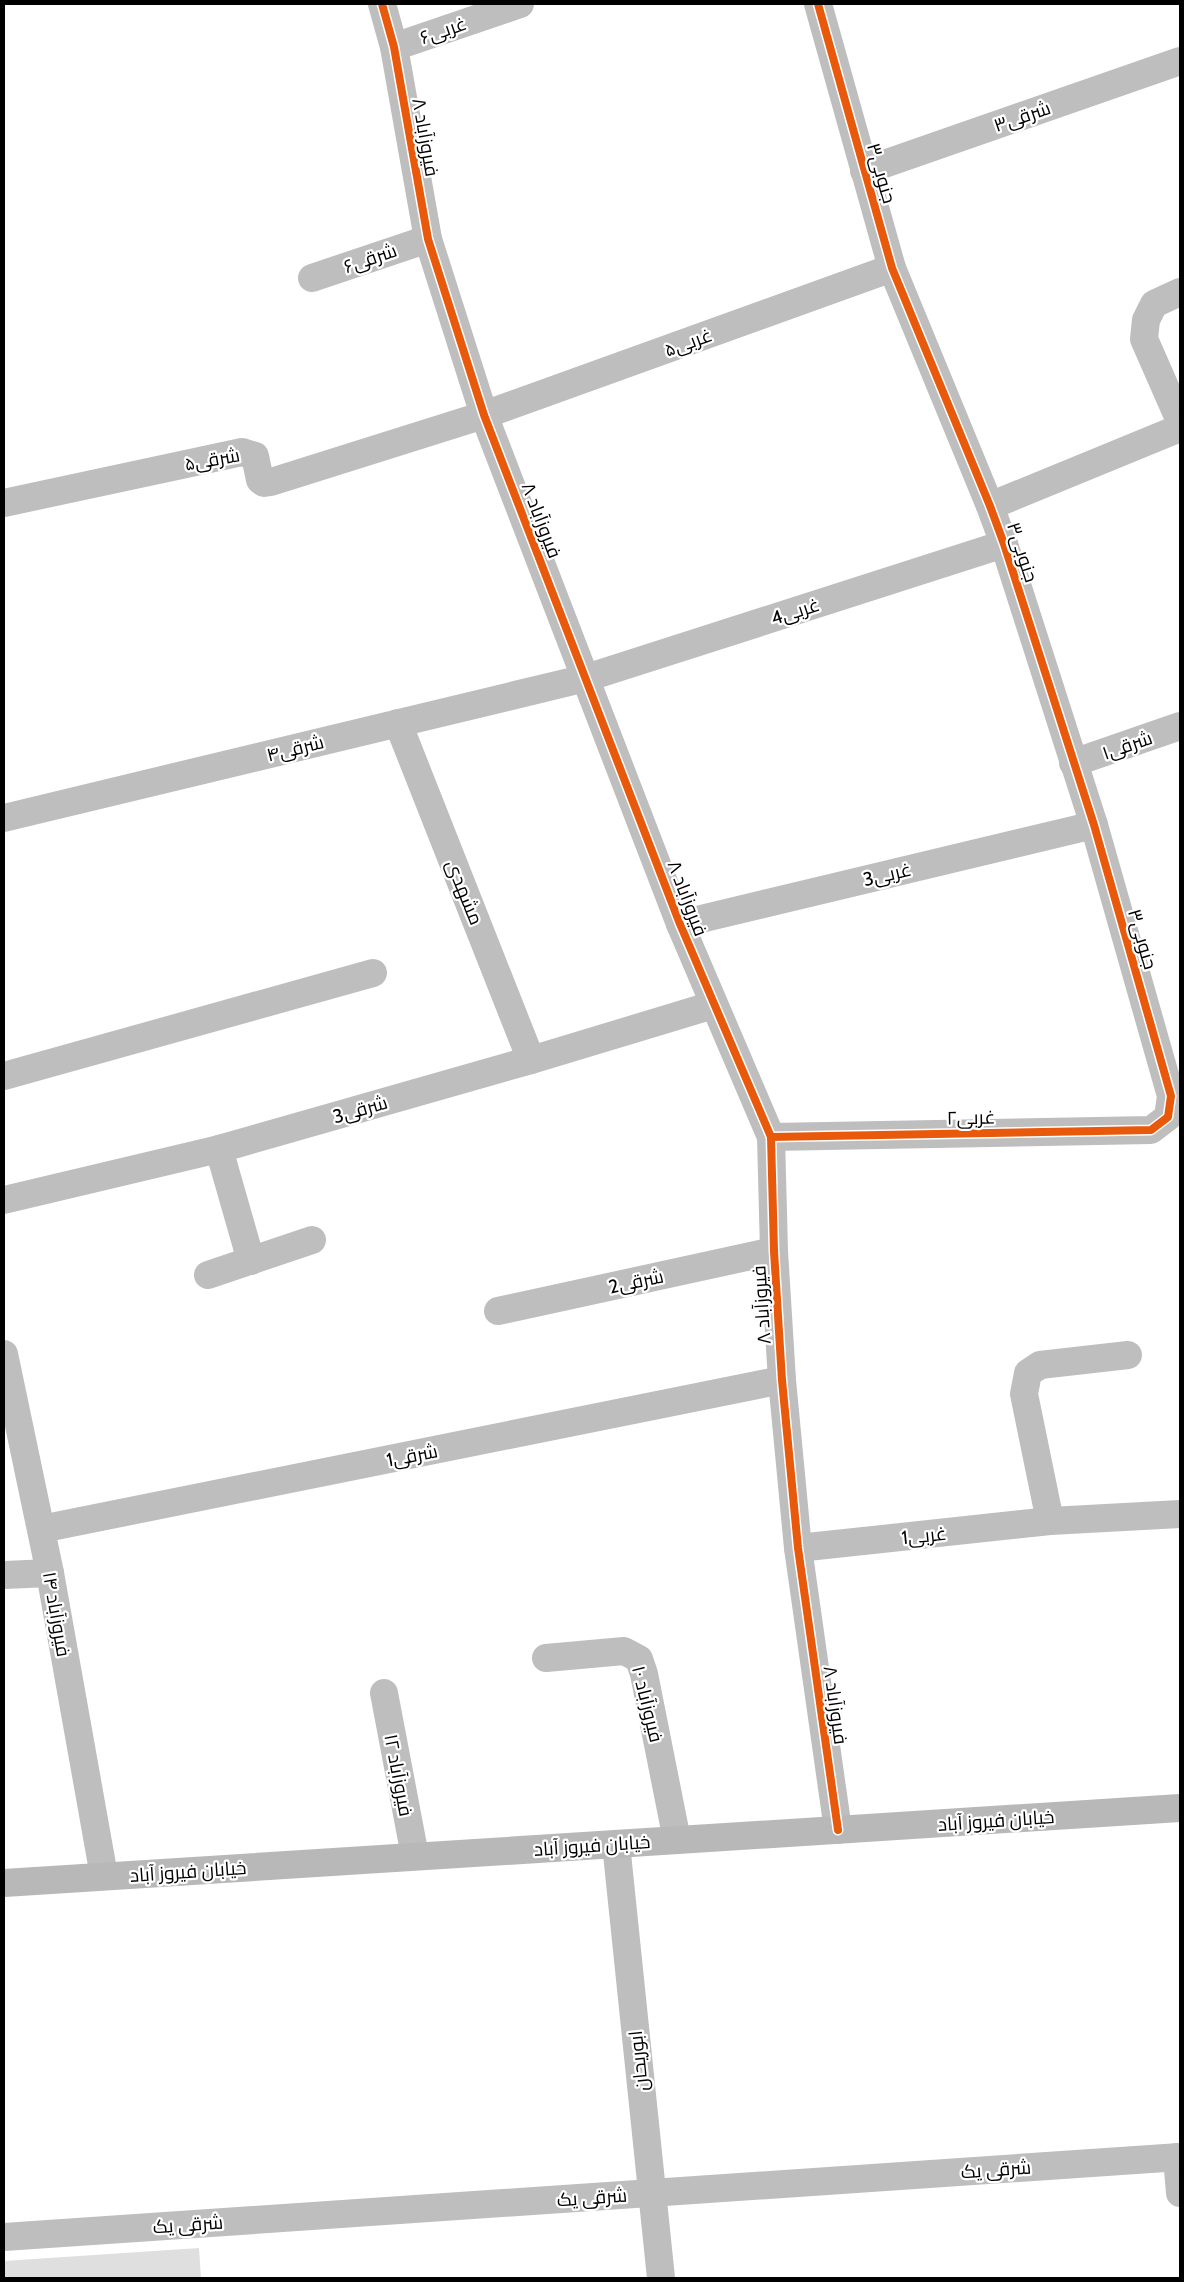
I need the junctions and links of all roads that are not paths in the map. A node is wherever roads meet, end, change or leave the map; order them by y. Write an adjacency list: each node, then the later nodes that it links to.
1 (382, 4): 4 (street, فیروزآباد ۸)
2 (520, 4): 4 (street, غربی۶)
3 (818, 4): 6 (street, جنوبی۳)
4 (394, 47): 7 (street, فیروزآباد ۸)
5 (1180, 61): 6 (street, شرقی۳)
6 (864, 171): 8 (street, جنوبی۳)
7 (428, 239): 9 (street, شرقی۶); 11 (street, فیروزآباد ۸)
8 (892, 268): 11 (street, غربی۵); 15 (street, جنوبی۳)
9 (312, 278)
10 (1180, 292): 12 (street)
11 (484, 415): 14 (street, شرقی۵); 17 (street, فیروزآباد ۸)
12 (1180, 421)
13 (1180, 428): 15 (street)
14 (4, 503)
15 (990, 506): 16 (street, جنوبی۳)
16 (1004, 544): 17 (street, غربی4); 20 (street, جنوبی۳)
17 (586, 678): 18 (street, شرقی۴); 23 (street, فیروزآباد ۸)
18 (398, 723): 21 (street, شرقی۴); 26 (street, مشهدی)
19 (1180, 726): 20 (street, شرقی۱)
20 (1073, 763): 22 (street, جنوبی۳)
21 (4, 818)
22 (1094, 825): 23 (street, غربی3); 28 (street, جنوبی۳)
23 (680, 924): 25 (street, فیروزآباد ۸)
24 (372, 972): 27 (street)
25 (713, 1005): 26 (street, شرقی3); 29 (street, فیروزآباد ۸)
26 (532, 1060): 30 (street, شرقی3)
27 (4, 1076)
28 (1168, 1118): 29 (street, غربی۲)
29 (771, 1138): 33 (street, فیروزآباد ۸)
30 (219, 1149): 31 (street, شرقی3); 34 (street)
31 (4, 1200)
32 (312, 1240): 34 (street)
33 (774, 1251): 36 (street, شرقی2); 39 (street, فیروزآباد ۸)
34 (251, 1261): 35 (street)
35 (208, 1275)
36 (498, 1311)
37 (4, 1354): 42 (street, فیروزآباد ۱۴)
38 (1128, 1355): 41 (street)
39 (782, 1380): 42 (street, شرقی1); 43 (street, فیروزآباد ۸)
40 (1180, 1514): 41 (street, غربی1)
41 (1050, 1521): 43 (street, غربی1)
42 (41, 1529): 44 (street, فیروزآباد ۱۴)
43 (798, 1548): 49 (street, فیروزآباد ۸)
44 (50, 1573): 45 (street); 53 (street, فیروزآباد ۱۴)
45 (4, 1575)
46 (546, 1658): 50 (street, فیروزآباد ۱۰)
47 (384, 1693): 52 (street, فیروزآباد ۱۲)
48 (1180, 1808): 49 (main road, خیابان فیروز آباد)
49 (838, 1830): 50 (main road, خیابان فیروز آباد)
50 (677, 1840): 51 (main road, خیابان فیروز آباد)
51 (616, 1844): 52 (main road, خیابان فیروز آباد); 56 (street, ابوریحان)
52 (415, 1856): 53 (main road, خیابان فیروز آباد)
53 (104, 1876): 54 (main road, خیابان فیروز آباد)
54 (4, 1882)
55 (1179, 2157): 56 (street, شرقی یک); 57 (street)
56 (652, 2193): 58 (street, شرقی یک); 59 (street, ابوریحان)
57 (1180, 2193)
58 (4, 2237)
59 (661, 2278)

